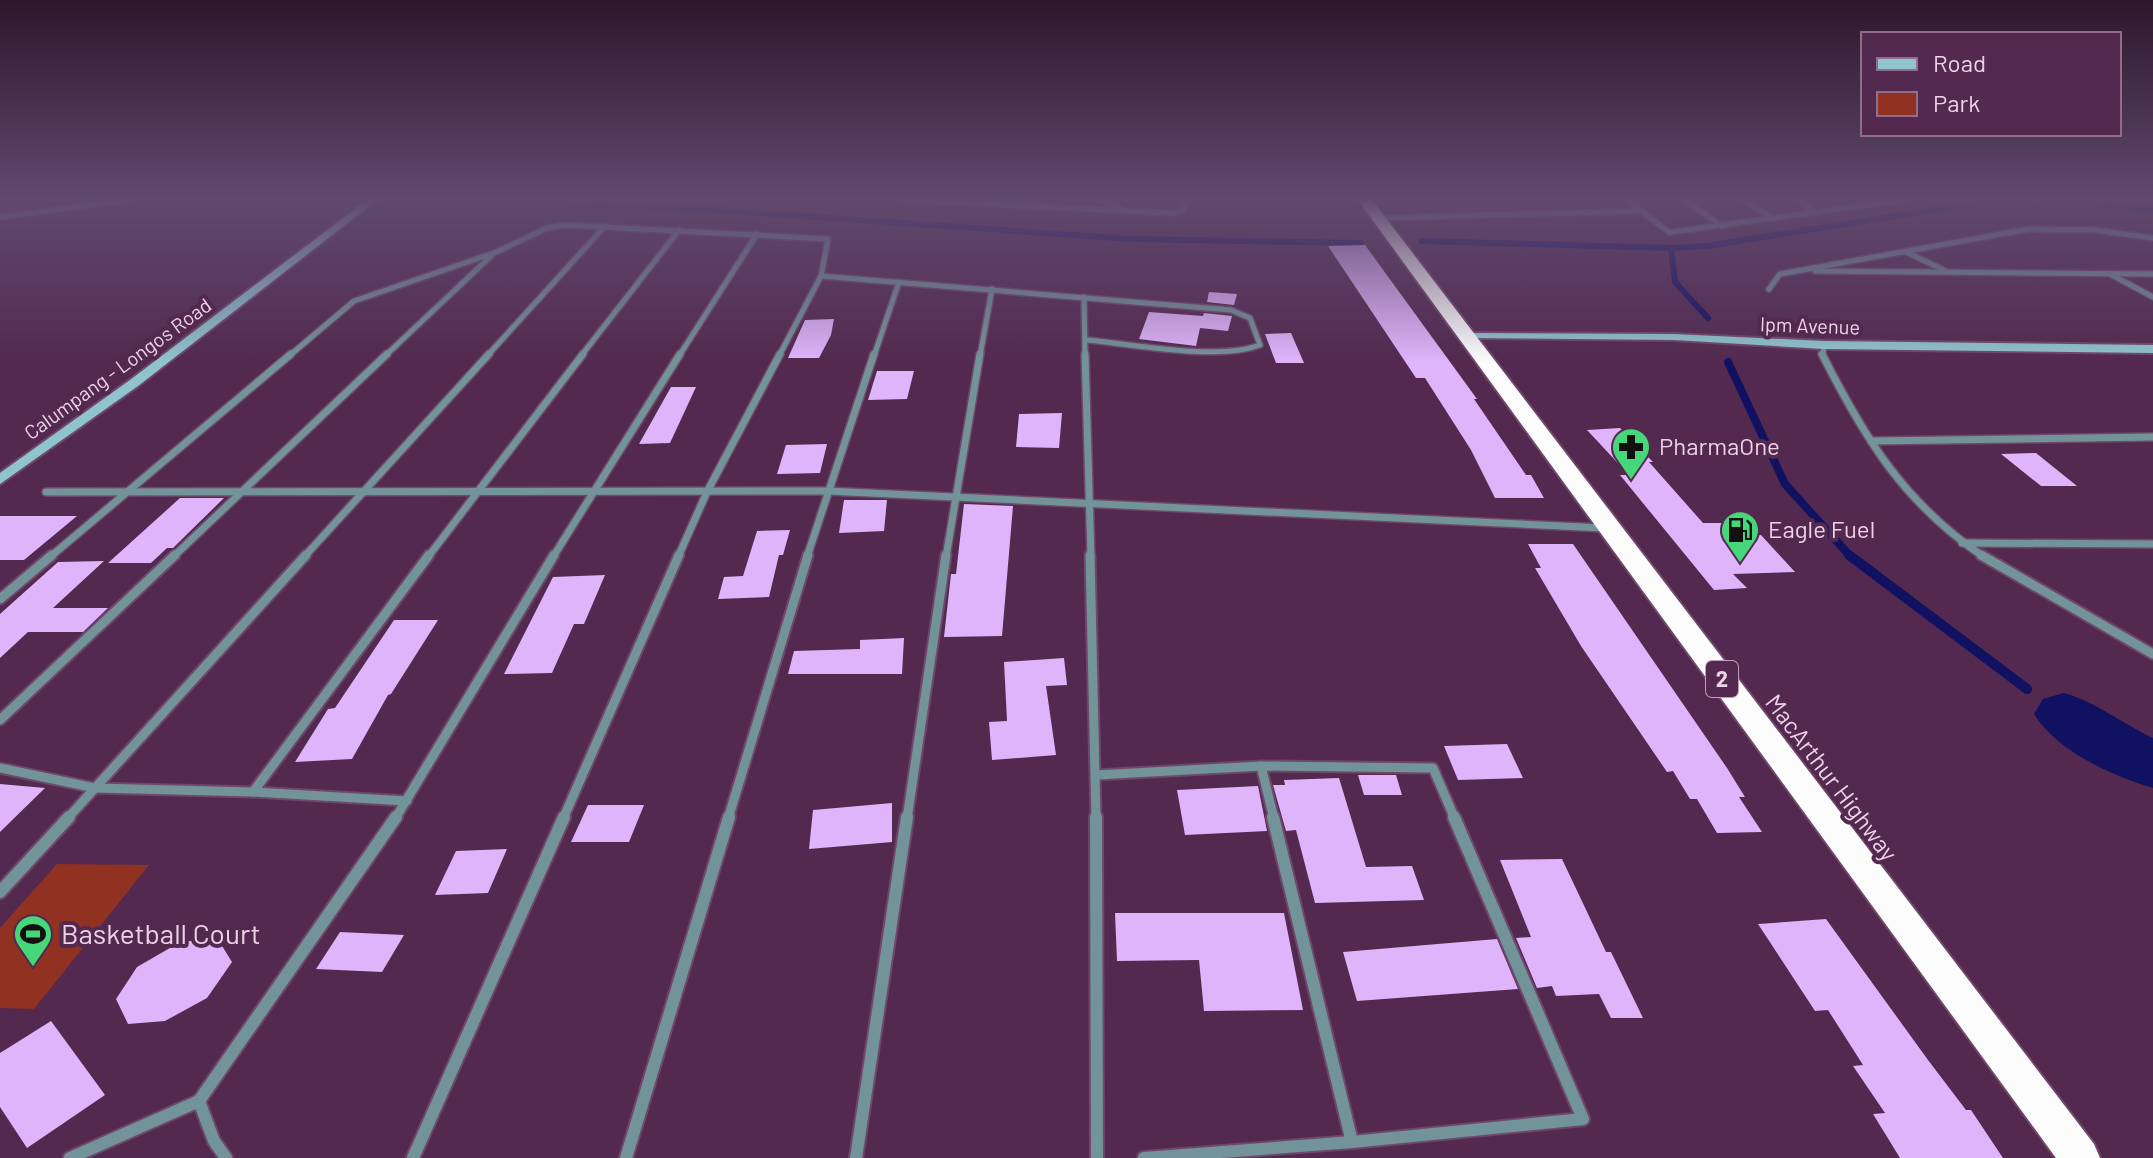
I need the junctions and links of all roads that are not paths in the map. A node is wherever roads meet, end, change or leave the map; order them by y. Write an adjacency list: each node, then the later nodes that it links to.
1 (302, 254): 27 (street, Calumpang - Longos Road)
2 (491, 254): 33 (street)
3 (493, 254): 34 (street)
4 (579, 254): 28 (street)
5 (660, 254): 29 (street)
6 (744, 254): 30 (street)
7 (825, 254): 15 (street)
8 (1405, 254): 21 (highway, MacArthur Highway / 2)
9 (1888, 254): 11 (street)
10 (1911, 254): 12 (street)
11 (1794, 271): 12 (street); 18 (street)
12 (1949, 272): 13 (street)
13 (2110, 274): 14 (street); 20 (street)
14 (2153, 274)
15 (821, 276): 16 (street); 35 (street)
16 (899, 282): 17 (street); 31 (street)
17 (992, 289): 19 (street); 36 (street)
18 (1769, 289)
19 (1084, 297): 22 (street); 22 (street)
20 (2153, 297)
21 (1465, 336): 23 (street, Ipm Avenue); 38 (highway, MacArthur Highway / 2)
22 (1087, 340): 37 (street)
23 (1824, 345): 24 (street, Ipm Avenue); 26 (street)
24 (2153, 349)
25 (2153, 437): 26 (street)
26 (1871, 441): 39 (street)
27 (0, 480)
28 (364, 489): 29 (street); 34 (street); 47 (street)
29 (478, 489): 30 (street); 48 (street)
30 (593, 489): 35 (street); 49 (street)
31 (827, 491): 35 (street); 36 (street); 56 (street)
32 (46, 492): 33 (street)
33 (124, 492): 34 (street); 41 (street)
34 (239, 492): 43 (street)
35 (707, 492): 55 (street)
36 (955, 495): 37 (street); 57 (street)
37 (1087, 502): 38 (street); 46 (street)
38 (1609, 528): 60 (highway, MacArthur Highway / 2)
39 (1961, 543): 40 (street); 42 (street)
40 (2153, 544)
41 (0, 599)
42 (2153, 654)
43 (0, 720)
44 (1261, 766): 46 (street); 52 (street); 52 (street)
45 (0, 768): 47 (street)
46 (1096, 775): 58 (street)
47 (95, 788): 48 (street); 50 (street)
48 (253, 792): 49 (street)
49 (407, 801): 51 (street)
50 (0, 892)
51 (199, 1101): 53 (street); 54 (street)
52 (1352, 1142): 59 (street)
53 (70, 1158)
54 (226, 1158)
55 (413, 1158)
56 (626, 1158)
57 (856, 1158)
58 (1097, 1158)
59 (1144, 1158)
60 (2080, 1158)

